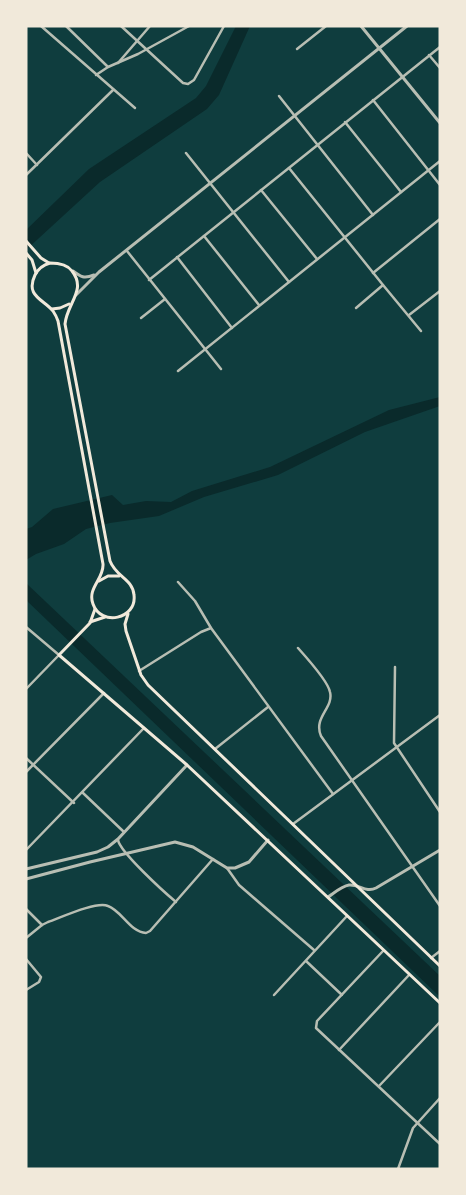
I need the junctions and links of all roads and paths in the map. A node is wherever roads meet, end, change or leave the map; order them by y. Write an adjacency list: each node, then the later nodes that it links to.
1 (42, 26): 2 (street); 20 (street)
2 (47, 26)
3 (66, 26): 18 (street)
4 (121, 26): 11 (street)
5 (150, 26): 11 (street)
6 (189, 26): 13 (street)
7 (224, 26): 13 (street)
8 (326, 26): 15 (street)
9 (361, 26): 14 (street)
10 (407, 26): 14 (street)
11 (137, 41): 13 (street); 17 (street)
12 (440, 47): 16 (street)
13 (146, 49): 17 (street)
14 (379, 49): 21 (street); 26 (street)
15 (297, 50)
16 (430, 55): 19 (street); 21 (street)
17 (117, 63): 18 (street)
18 (108, 67): 20 (street)
19 (440, 68)
20 (96, 75): 22 (street)
21 (403, 77): 24 (street); 28 (street)
22 (113, 90): 25 (street); 33 (street)
23 (280, 96): 26 (street)
24 (373, 100): 27 (street); 35 (street)
25 (135, 108)
26 (295, 116): 29 (street); 37 (street)
27 (346, 122): 29 (street); 40 (street)
28 (440, 123)
29 (318, 145): 34 (street); 42 (street)
30 (26, 153): 33 (street)
31 (186, 154): 37 (street)
32 (440, 161): 35 (street)
33 (37, 165): 36 (street)
34 (289, 168): 39 (street); 45 (street)
35 (428, 170): 38 (street); 40 (street)
36 (26, 175)
37 (210, 184): 41 (street); 47 (street)
38 (440, 185)
39 (261, 190): 41 (street); 50 (street)
40 (401, 192): 42 (street)
41 (233, 212): 44 (street); 57 (street)
42 (373, 215): 45 (street)
43 (440, 219): 54 (street)
44 (204, 236): 49 (street); 63 (street)
45 (345, 238): 50 (street); 54 (street)
46 (26, 241): 51 (main road)
47 (127, 251): 53 (street); 56 (street)
48 (26, 253): 55 (main road)
49 (177, 257): 56 (street); 68 (street)
50 (317, 259): 57 (street)
51 (50, 263): 52 (main road); 55 (main road)
52 (72, 271): 53 (street); 60 (main road)
53 (99, 272): 60 (street)
54 (373, 273): 58 (street)
55 (36, 274): 65 (main road)
56 (149, 280): 61 (street)
57 (288, 282): 63 (street)
58 (383, 285): 64 (street); 66 (street)
59 (440, 291): 66 (street)
60 (76, 296): 62 (main road)
61 (165, 299): 67 (street); 70 (street)
62 (70, 303): 65 (main road); 73 (main road)
63 (259, 305): 68 (street)
64 (356, 308)
65 (51, 309): 74 (main road)
66 (409, 315): 69 (street)
67 (142, 318)
68 (232, 328): 70 (street)
69 (421, 331)
70 (205, 349): 71 (street); 72 (street)
71 (221, 369)
72 (178, 371)
73 (120, 576): 74 (main road); 77 (main road)
74 (98, 581): 76 (main road)
75 (178, 582): 81 (street)
76 (95, 609): 78 (main road); 79 (main road)
77 (128, 612): 78 (main road); 85 (main road)
78 (106, 617): 79 (main road)
79 (90, 622): 83 (main road)
80 (26, 627): 83 (street)
81 (211, 628): 85 (street); 88 (street)
82 (298, 648): 97 (street)
83 (59, 655): 86 (street); 87 (main road)
84 (395, 666): 91 (street)
85 (139, 671): 92 (main road)
86 (26, 689)
87 (104, 693): 90 (main road); 94 (street)
88 (268, 707): 92 (street); 99 (street)
89 (439, 717): 91 (street)
90 (144, 728): 95 (main road); 98 (street)
91 (396, 747): 97 (street); 101 (street)
92 (216, 748): 102 (main road)
93 (26, 758): 94 (street)
94 (33, 764): 96 (street); 100 (street)
95 (187, 765): 103 (street); 105 (main road)
96 (26, 772)
97 (352, 780): 99 (street); 110 (street)
98 (83, 793): 100 (street); 103 (street)
99 (334, 794): 102 (street)
100 (74, 803): 106 (street)
101 (440, 812)
102 (294, 824): 113 (main road)
103 (124, 832): 104 (street)
104 (118, 839): 108 (street); 112 (street)
105 (268, 840): 111 (street); 117 (main road)
106 (26, 850)
107 (440, 850): 110 (street)
108 (127, 853): 109 (street); 114 (street); 118 (street)
109 (214, 858): 111 (street); 118 (street)
110 (413, 867): 116 (street); 119 (street)
111 (228, 868): 124 (street)
112 (26, 869)
113 (346, 874): 115 (street); 116 (main road)
114 (26, 879)
115 (347, 885): 116 (street); 117 (street)
116 (360, 888): 127 (main road)
117 (328, 897): 121 (main road)
118 (176, 902): 122 (street)
119 (440, 906)
120 (26, 909): 122 (street)
121 (347, 916): 124 (street); 125 (main road)
122 (42, 925): 123 (street)
123 (26, 938)
124 (314, 950): 129 (street)
125 (383, 951): 131 (main road); 134 (street)
126 (440, 952): 127 (street)
127 (432, 958): 130 (main road)
128 (26, 959): 132 (street)
129 (306, 961): 133 (street); 134 (street)
130 (440, 966)
131 (409, 975): 135 (main road); 137 (street)
132 (26, 990)
133 (274, 995)
134 (342, 995): 137 (street)
135 (440, 1003)
136 (440, 1022): 138 (street)
137 (339, 1050): 138 (street)
138 (379, 1086): 140 (street)
139 (440, 1098): 140 (street)
140 (416, 1122): 141 (street); 142 (street)
141 (440, 1144)
142 (398, 1169)

